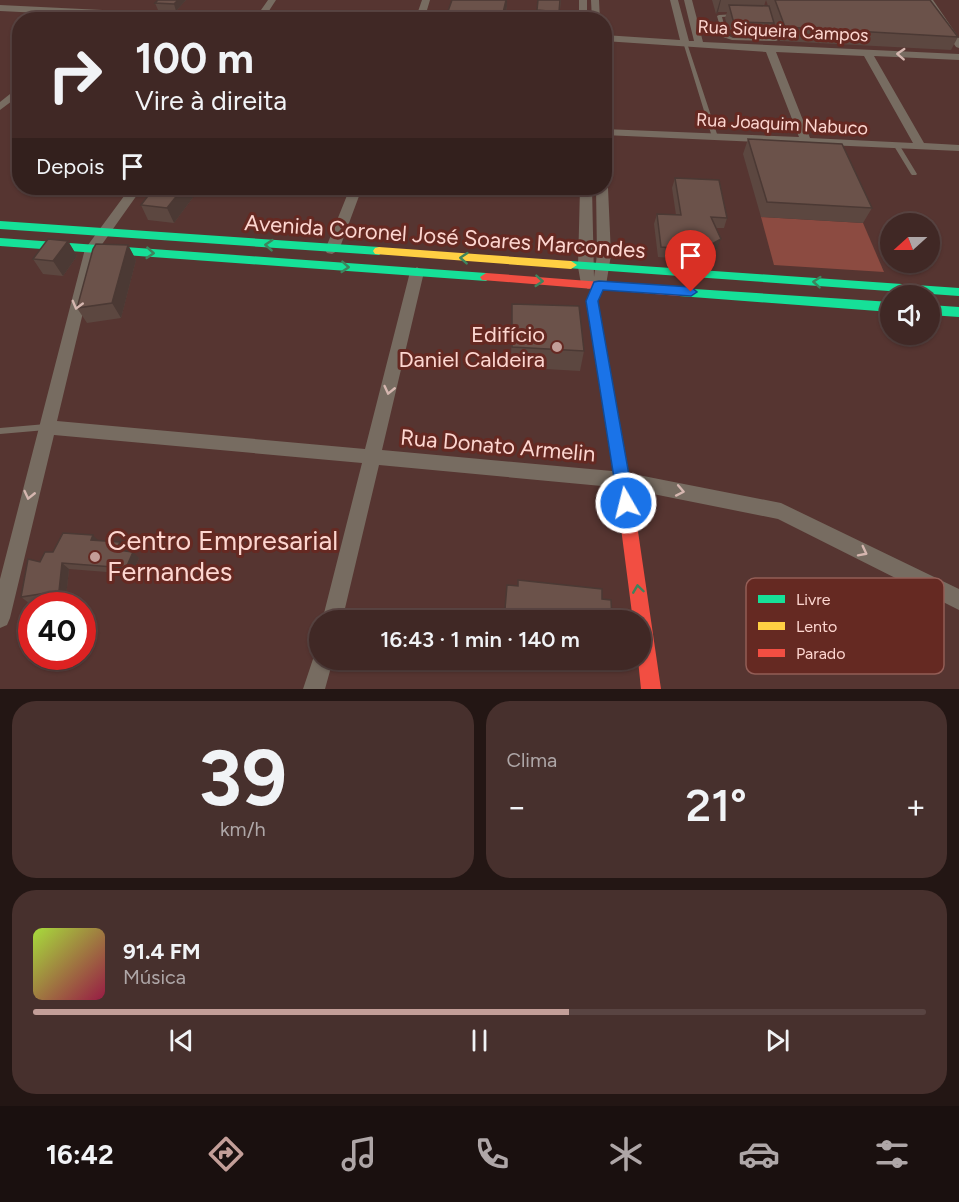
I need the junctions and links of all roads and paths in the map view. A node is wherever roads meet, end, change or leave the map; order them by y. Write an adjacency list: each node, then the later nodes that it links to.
1 (674, 0): 11 (street)
2 (688, 0): 12 (street)
3 (928, 0): 13 (street)
4 (0, 8): 5 (street)
5 (107, 9): 6 (street); 7 (street)
6 (104, 12)
7 (145, 12)
8 (742, 15): 9 (lane)
9 (767, 16)
10 (612, 38): 11 (street, Rua Siqueira Campos)
11 (685, 43): 12 (street, Rua Siqueira Campos); 20 (lane)
12 (699, 44): 14 (street, Rua Siqueira Campos)
13 (959, 45)
14 (770, 49): 15 (street, Rua Siqueira Campos); 21 (street)
15 (867, 52): 16 (street, Rua Siqueira Campos, one-way to 15); 23 (street)
16 (959, 57)
17 (10, 99): 18 (street)
18 (0, 107)
19 (612, 132): 20 (street, Rua Joaquim Nabuco)
20 (715, 137): 21 (street, Rua Joaquim Nabuco)
21 (806, 142): 22 (street, Rua Joaquim Nabuco)
22 (897, 146): 23 (street, Rua Joaquim Nabuco); 25 (lane)
23 (920, 146): 24 (street, Rua Joaquim Nabuco)
24 (959, 148)
25 (914, 174)
26 (131, 195): 31 (street)
27 (353, 195): 35 (street)
28 (586, 195): 37 (street)
29 (602, 195): 38 (street)
30 (0, 225): 31 (main road, Avenida Coronel José Soares Marcondes)
31 (103, 233): 33 (main road, Avenida Coronel José Soares Marcondes, one-way to 31); 34 (street)
32 (0, 242): 34 (main road, Avenida Coronel José Soares Marcondes)
33 (316, 248): 35 (main road, Avenida Coronel José Soares Marcondes); 36 (main road)
34 (92, 249): 36 (main road, Avenida Coronel José Soares Marcondes, one-way to 36); 49 (street, one-way to 49)
35 (332, 250): 37 (main road, Avenida Coronel José Soares Marcondes, one-way to 35)
36 (309, 264): 39 (main road, Avenida Coronel José Soares Marcondes, one-way to 39)
37 (585, 267): 38 (main road, Avenida Coronel José Soares Marcondes); 41 (street)
38 (602, 268): 40 (main road, Avenida Coronel José Soares Marcondes, one-way to 38); 41 (street)
39 (417, 272): 41 (main road, Avenida Coronel José Soares Marcondes, one-way to 41); 51 (street, one-way to 51)
40 (844, 284): 42 (main road, Avenida Coronel José Soares Marcondes); 45 (lane)
41 (593, 285): 45 (main road, Avenida Coronel José Soares Marcondes); 52 (main road)
42 (880, 289)
43 (940, 292): 44 (main road, Avenida Coronel José Soares Marcondes)
44 (959, 292)
45 (851, 304): 46 (main road, Avenida Coronel José Soares Marcondes)
46 (880, 306)
47 (940, 311): 48 (main road)
48 (959, 312)
49 (46, 427): 50 (lane); 51 (street, Rua Donato Armelin); 57 (street, one-way to 57)
50 (0, 431)
51 (372, 459): 52 (street, Rua Donato Armelin); 56 (street)
52 (623, 480): 53 (street, Rua Donato Armelin, one-way to 53); 60 (main road, one-way to 52)
53 (915, 578)
54 (944, 592): 55 (street, Rua Donato Armelin, one-way to 55)
55 (959, 600)
56 (335, 610)
57 (0, 618)
58 (319, 670): 59 (street)
59 (314, 689)
60 (651, 689)

